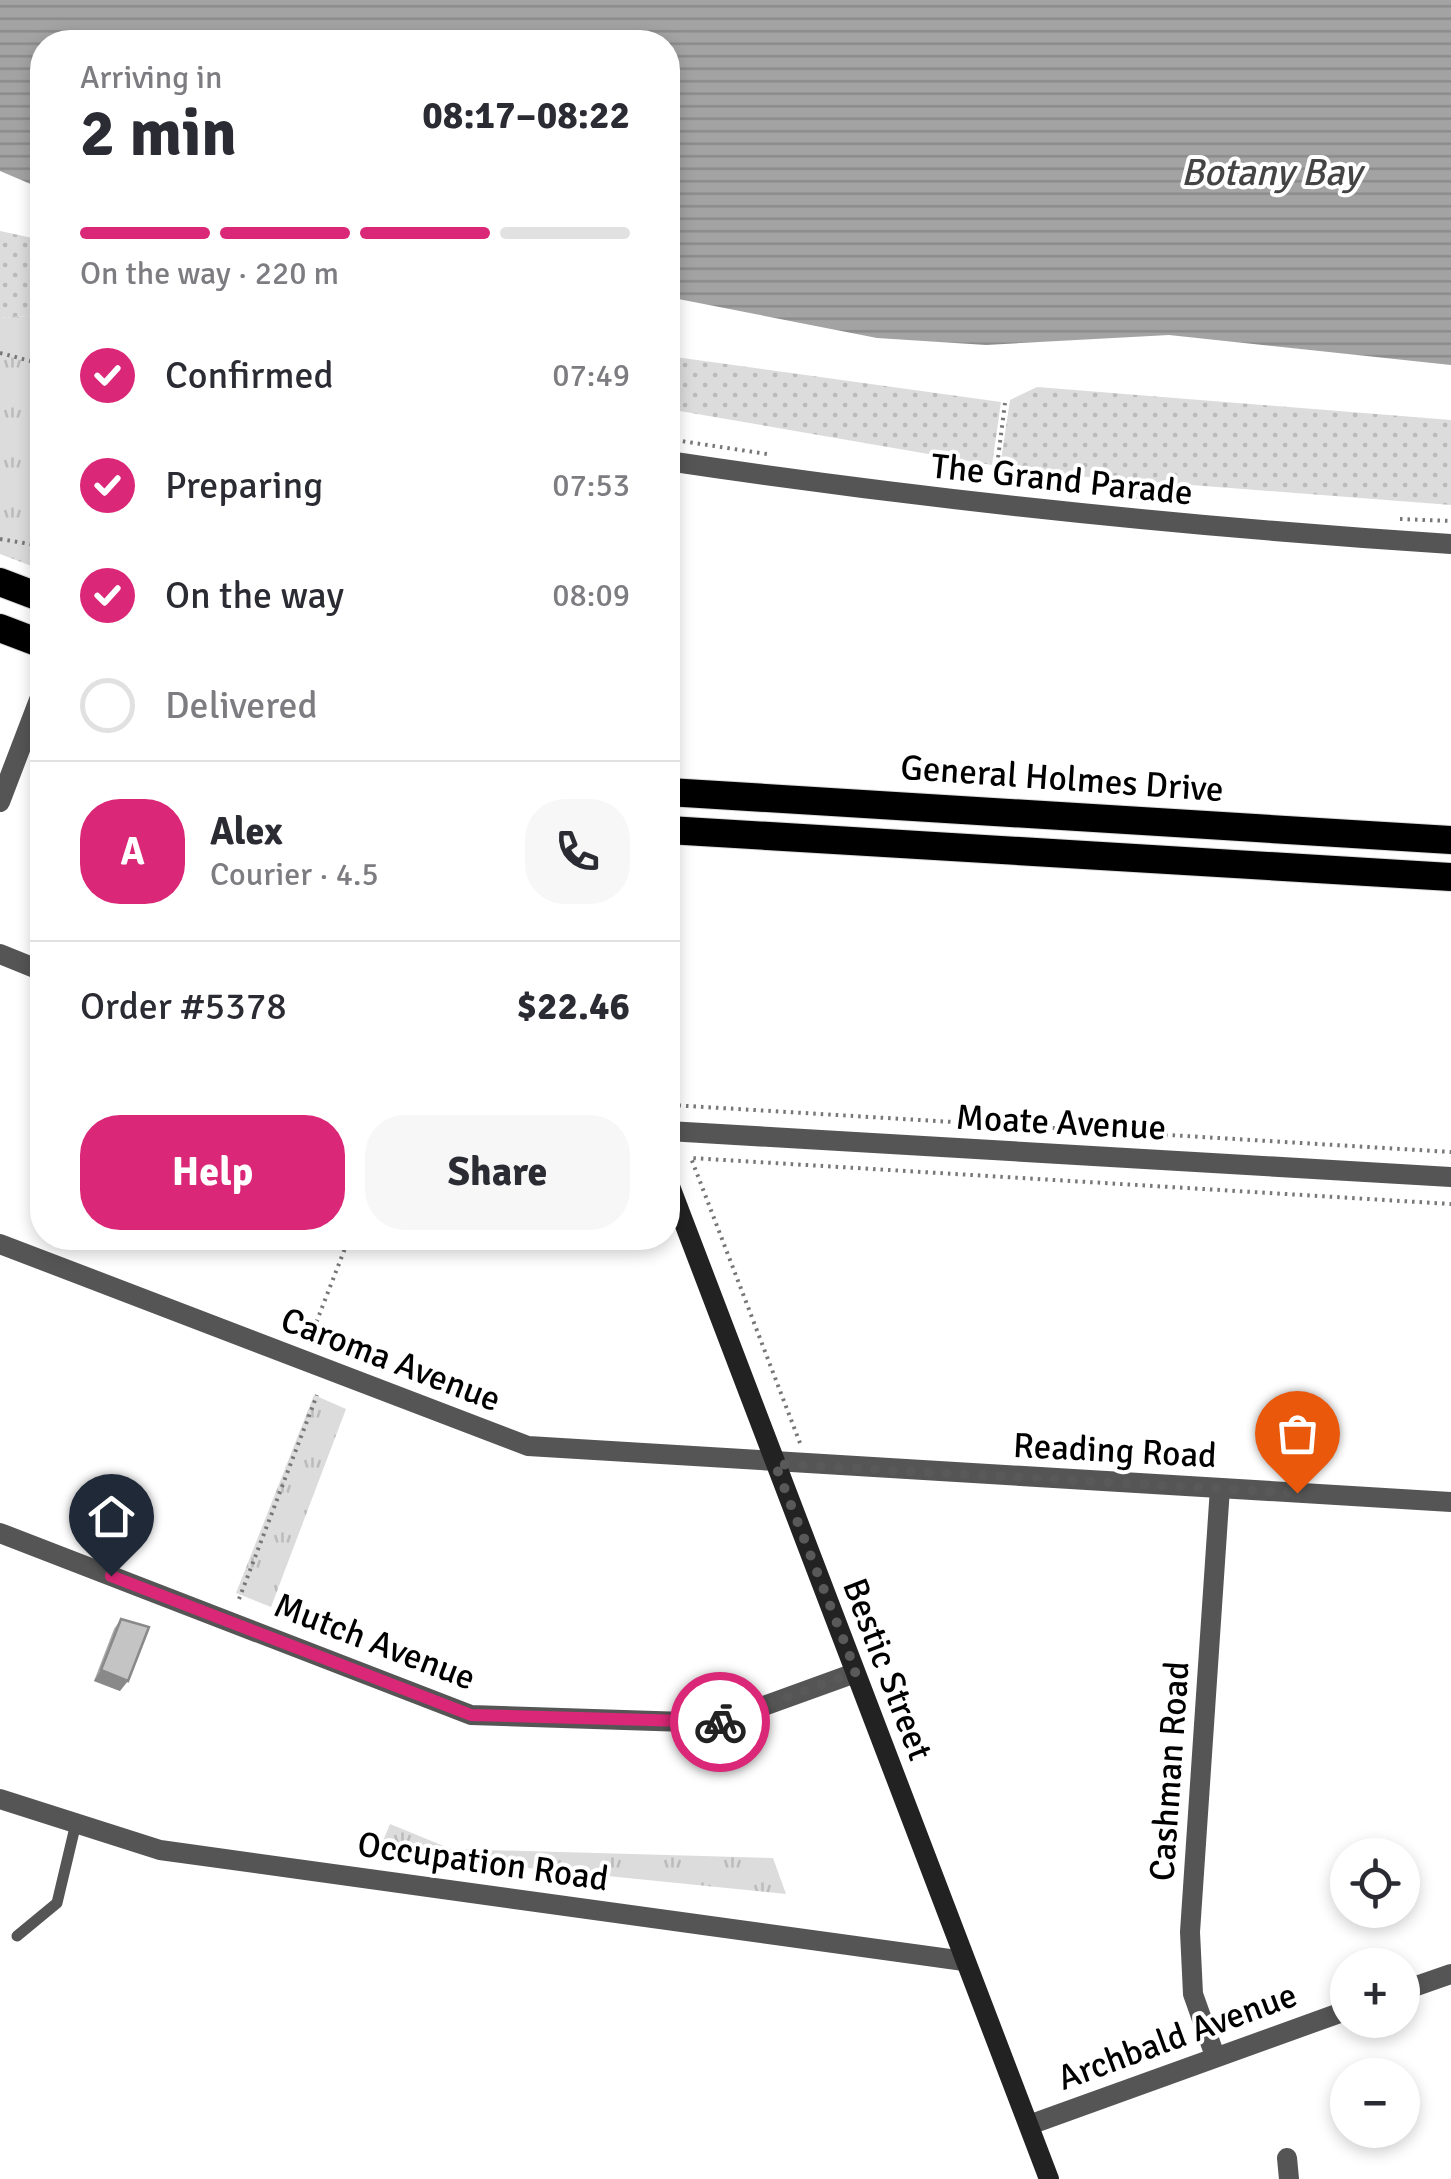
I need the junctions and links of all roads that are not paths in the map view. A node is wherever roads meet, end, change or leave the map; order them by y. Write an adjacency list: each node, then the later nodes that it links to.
1 (680, 463): 2 (street, The Grand Parade)
2 (1451, 544)
3 (0, 582): 4 (highway)
4 (30, 593)
5 (0, 628): 6 (highway)
6 (30, 639)
7 (30, 723): 9 (street)
8 (680, 793): 11 (highway, General Holmes Drive)
9 (0, 802)
10 (680, 831): 12 (highway, General Holmes Drive)
11 (1451, 840)
12 (1451, 877)
13 (0, 954): 14 (street)
14 (30, 966)
15 (680, 1132): 16 (street, Moate Avenue)
16 (1451, 1177)
17 (680, 1213): 19 (main road, Bestic Street)
18 (0, 1244): 19 (street, Caroma Avenue)
19 (775, 1464): 20 (street, Reading Road); 23 (main road, Bestic Street)
20 (1220, 1488): 21 (street, Reading Road); 31 (street, Cashman Road)
21 (1451, 1502)
22 (0, 1532): 23 (street, Mutch Avenue)
23 (856, 1672): 27 (main road, Bestic Street)
24 (0, 1798): 25 (street, Occupation Road)
25 (76, 1823): 26 (lane); 27 (street, Occupation Road)
26 (17, 1936)
27 (964, 1961): 32 (main road, Bestic Street)
28 (1451, 1974): 29 (street)
29 (1420, 1984)
30 (1330, 2016): 31 (street, Archbald Avenue)
31 (1215, 2056): 32 (street, Archbald Avenue)
32 (1029, 2125): 33 (main road, Bestic Street)
33 (1049, 2179)

